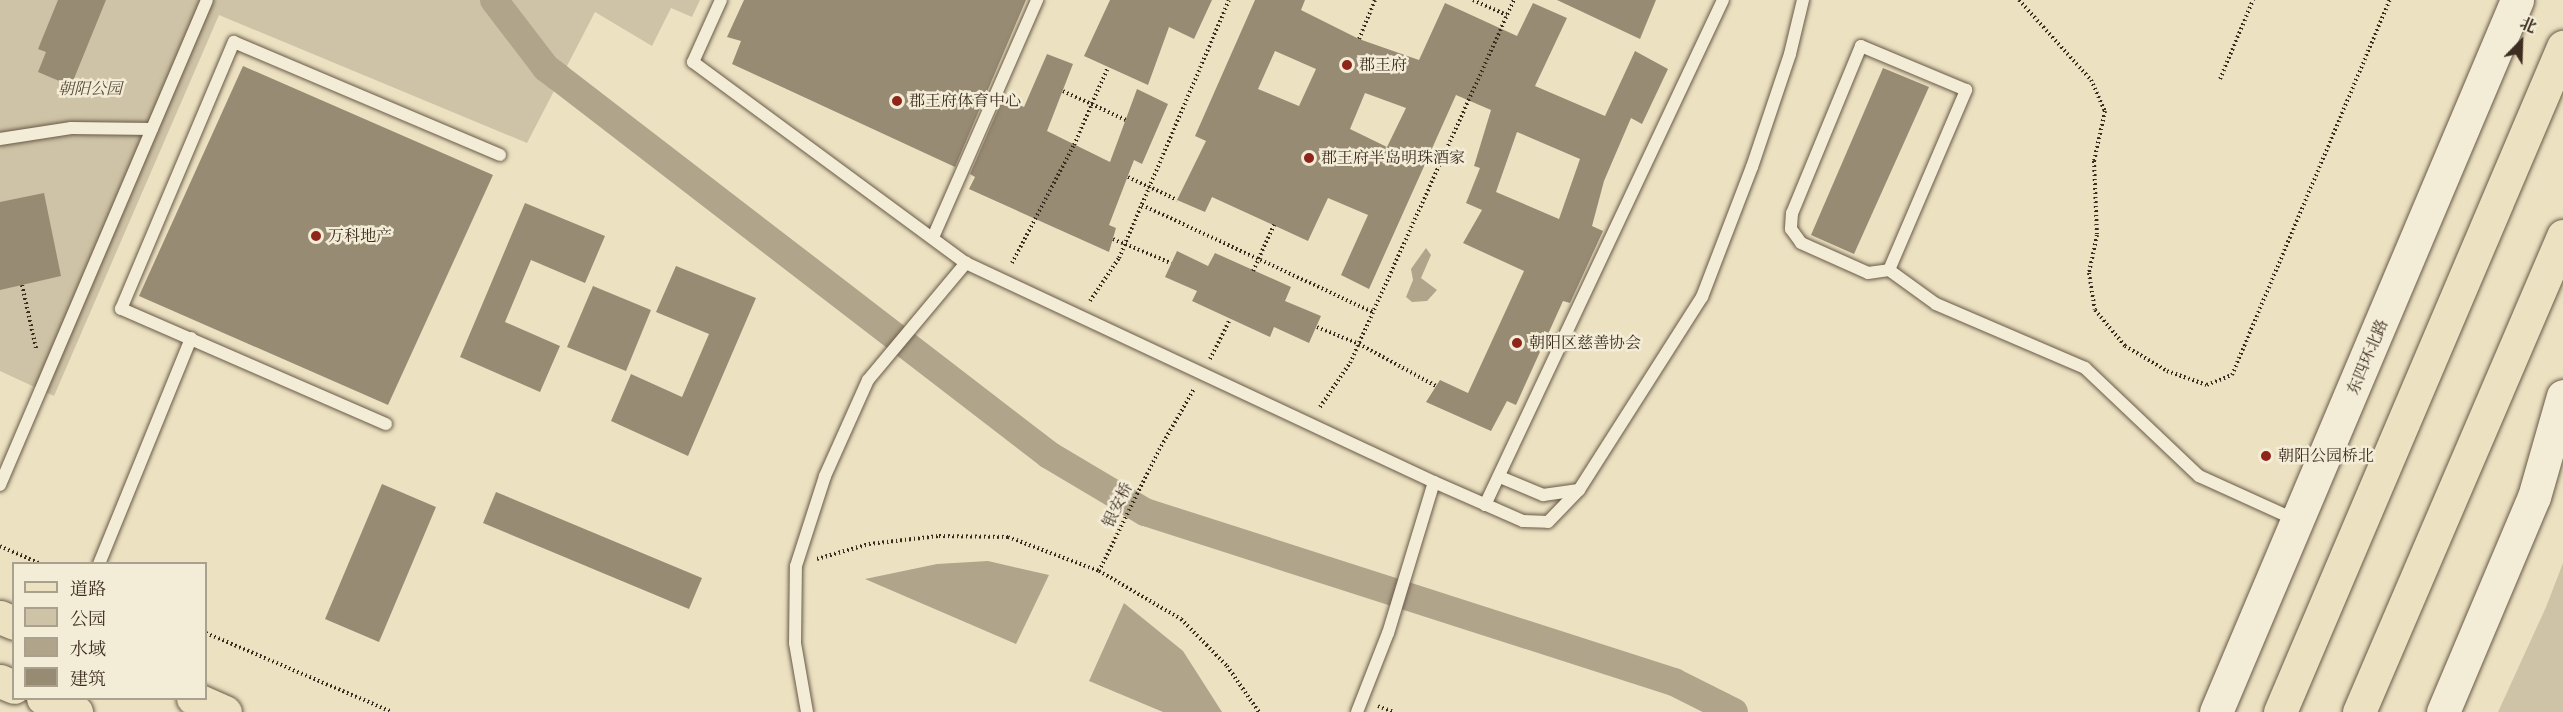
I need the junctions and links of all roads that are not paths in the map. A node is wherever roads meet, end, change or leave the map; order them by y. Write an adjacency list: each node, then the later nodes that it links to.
1 (207, 0): 8 (lane)
2 (721, 0): 11 (lane)
3 (1037, 0): 11 (lane)
4 (1723, 0): 18 (lane)
5 (1803, 0): 21 (lane)
6 (2517, 0): 23 (street, 东四环北路)
7 (2563, 47): 32 (main road)
8 (152, 129): 9 (lane); 19 (lane)
9 (0, 139)
10 (500, 155): 15 (lane)
11 (934, 236): 13 (lane)
12 (2563, 236): 33 (main road)
13 (966, 263): 20 (lane); 29 (lane)
14 (1889, 270): 14 (lane); 23 (lane)
15 (191, 338): 17 (lane); 24 (lane)
16 (2563, 396): 34 (street)
17 (386, 424)
18 (1500, 477): 21 (lane); 22 (lane)
19 (1, 480)
20 (1434, 482): 22 (lane); 30 (lane)
21 (1579, 490): 22 (lane)
22 (1485, 505)
23 (2299, 522): 31 (street, 东四环北路)
24 (100, 562)
25 (45, 700): 27 (main road)
26 (195, 700): 28 (main road)
27 (75, 712)
28 (225, 712)
29 (807, 712)
30 (1357, 712)
31 (2216, 712)
32 (2280, 712)
33 (2359, 712)
34 (2443, 712)

